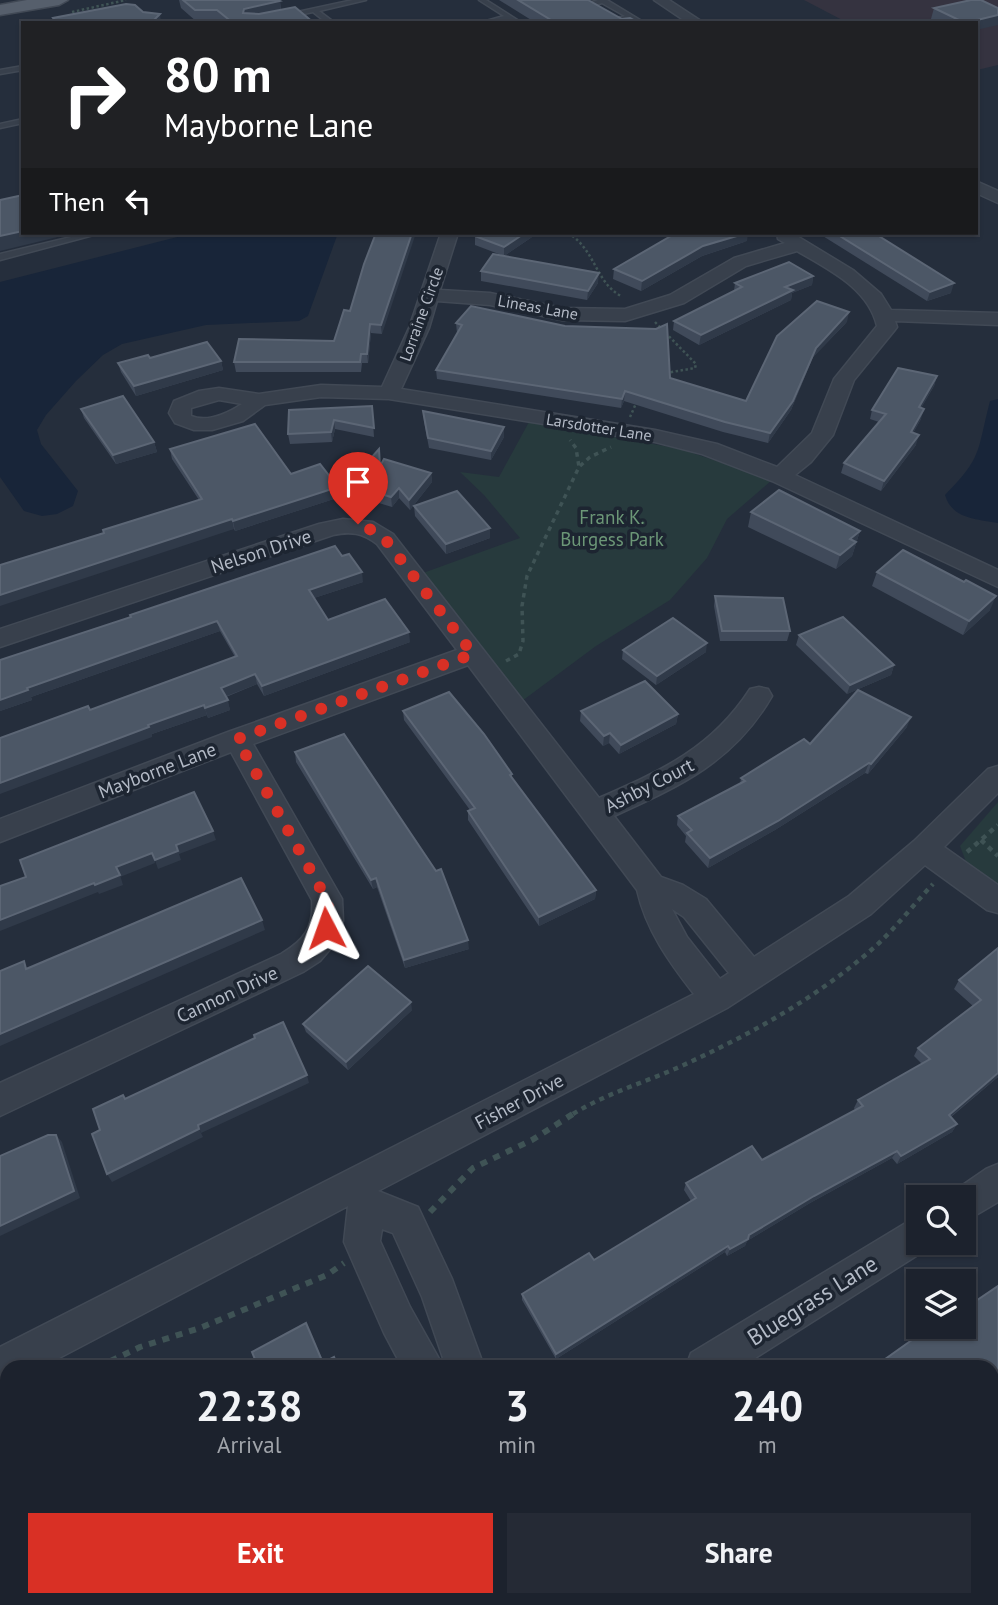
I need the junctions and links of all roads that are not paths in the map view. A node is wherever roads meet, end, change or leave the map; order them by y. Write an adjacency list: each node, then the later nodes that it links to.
1 (17, 0): 8 (main road)
2 (59, 0): 9 (main road)
3 (363, 0): 10 (lane)
4 (482, 0): 11 (lane)
5 (683, 0): 7 (street)
6 (602, 1): 12 (lane); 12 (lane)
7 (663, 2): 18 (street)
8 (0, 3)
9 (0, 10)
10 (314, 10): 13 (lane); 14 (lane)
11 (509, 17): 15 (lane); 16 (lane)
12 (632, 17): 17 (lane)
13 (259, 21)
14 (329, 21)
15 (491, 21)
16 (516, 21)
17 (639, 21)
18 (695, 21)
19 (21, 68): 20 (lane)
20 (0, 72)
21 (21, 122): 22 (lane)
22 (0, 127)
23 (978, 187): 24 (street)
24 (998, 198)
25 (89, 235): 29 (lane)
26 (448, 235): 30 (street, Lorraine Circle)
27 (783, 235): 28 (street)
28 (798, 244): 30 (street, Lineas Lane); 32 (street)
29 (0, 257)
30 (431, 295): 34 (street, Lorraine Circle)
31 (998, 319): 32 (street)
32 (886, 321): 33 (street); 36 (street)
33 (998, 331)
34 (389, 393): 35 (street, Larsdotter Lane); 36 (street, Larsdotter Lane)
35 (259, 400)
36 (780, 476): 37 (street, Larsdotter Lane)
37 (920, 543): 38 (street, Larsdotter Lane); 39 (street, Larsdotter Lane)
38 (998, 563)
39 (998, 579)
40 (0, 638): 41 (street, Nelson Drive)
41 (473, 654): 43 (street, Mayborne Lane); 45 (street, Nelson Drive)
42 (760, 696): 45 (street, Ashby Court)
43 (237, 739): 46 (street, Mayborne Lane); 52 (street, Cannon Drive)
44 (998, 776): 47 (street, Fisher Drive)
45 (593, 813): 48 (street, Nelson Drive)
46 (0, 831)
47 (937, 858): 49 (street); 50 (street, Fisher Drive)
48 (651, 887): 50 (street, Nelson Drive); 51 (street, Nelson Drive)
49 (998, 901)
50 (751, 976): 51 (street, Fisher Drive)
51 (716, 998): 54 (street, Fisher Drive)
52 (0, 1100)
53 (998, 1181): 55 (street)
54 (362, 1196): 57 (street, Fisher Drive); 58 (street); 59 (street)
55 (976, 1197)
56 (906, 1241): 60 (street, Bluegrass Lane)
57 (17, 1360)
58 (420, 1360)
59 (462, 1360)
60 (716, 1360)

